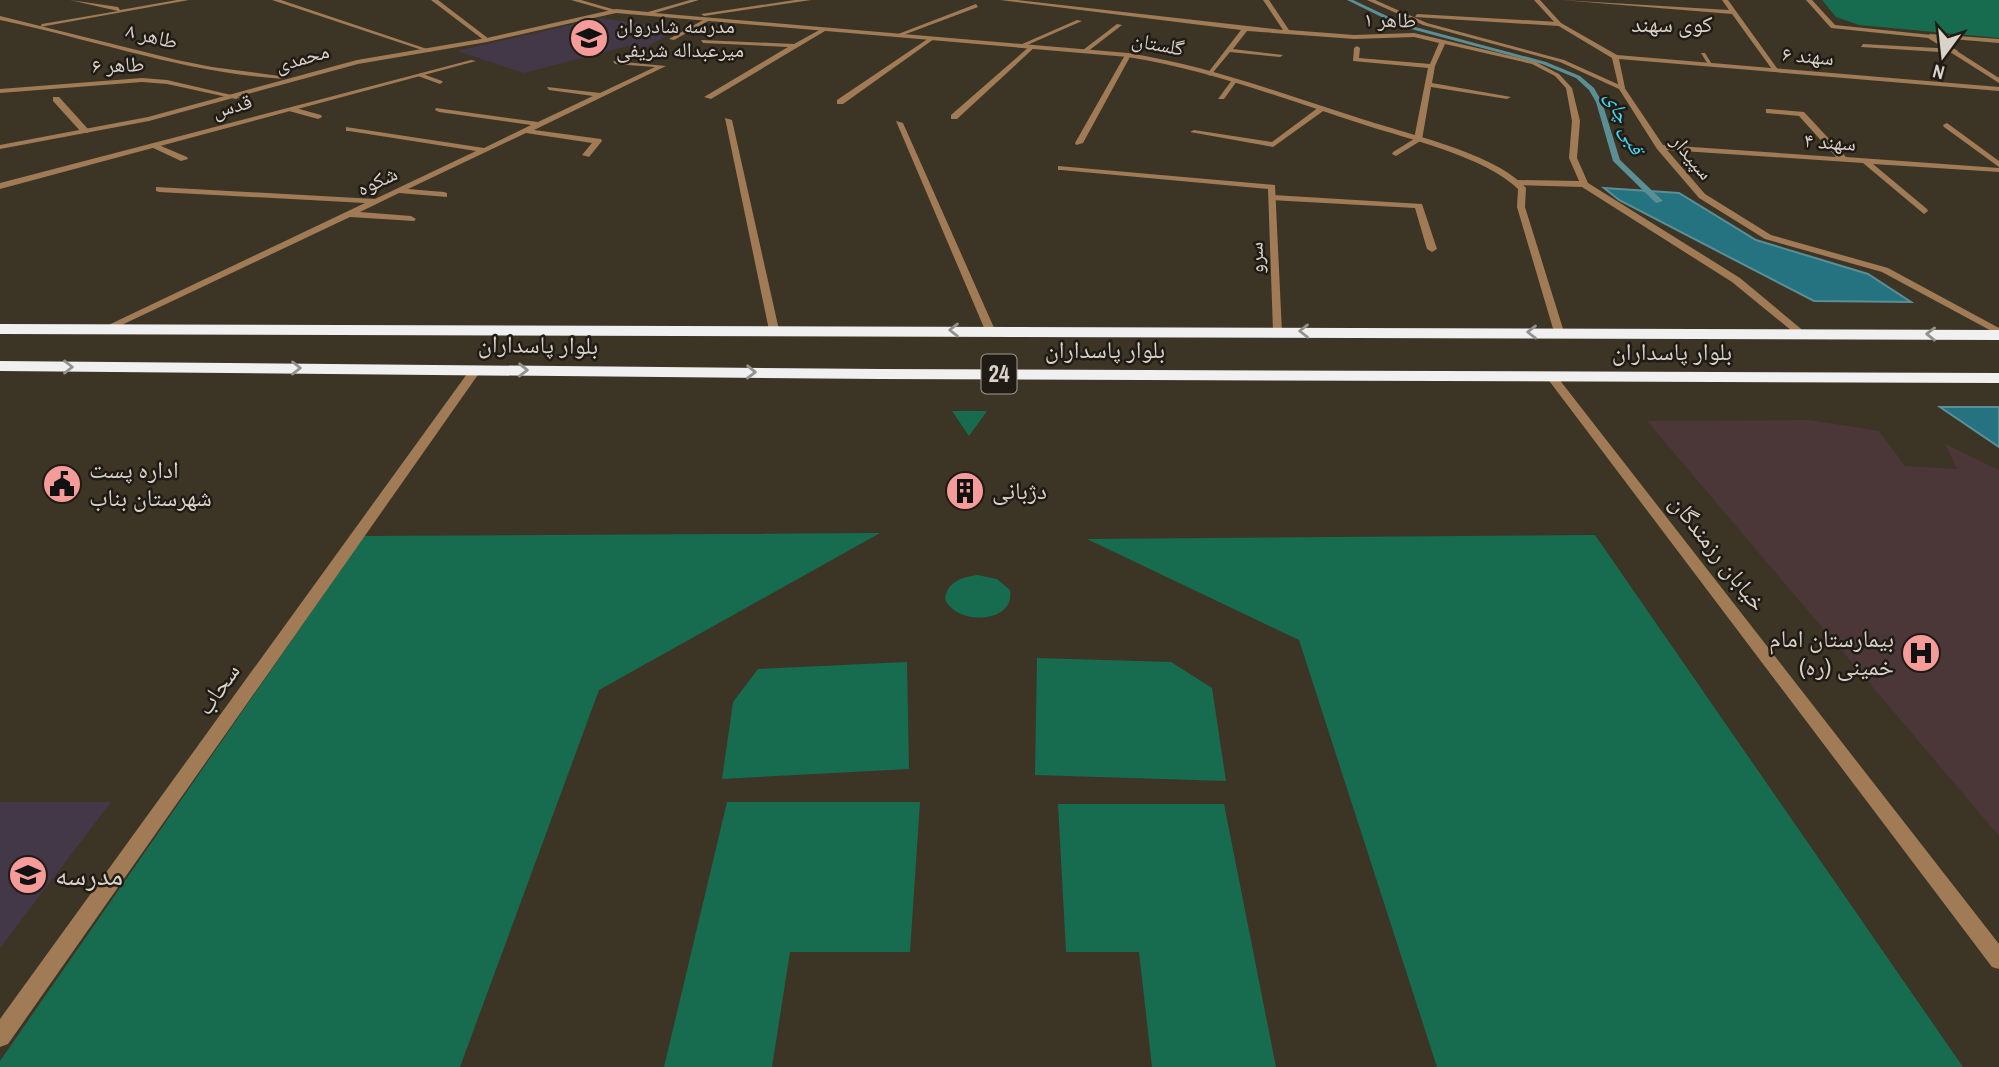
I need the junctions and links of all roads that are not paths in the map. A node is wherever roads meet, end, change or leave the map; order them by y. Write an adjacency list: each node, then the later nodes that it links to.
1 (73, 0): 16 (street)
2 (186, 0): 16 (street)
3 (275, 0): 46 (street)
4 (434, 0): 36 (street)
5 (574, 0): 17 (street)
6 (696, 0): 19 (street)
7 (808, 0): 23 (street)
8 (1003, 0): 29 (street, طاهر ۱)
9 (1266, 0): 31 (street)
10 (1370, 0): 21 (street)
11 (1537, 0): 26 (street)
12 (1564, 0): 18 (street)
13 (1725, 0): 18 (street)
14 (1809, 0): 33 (street)
15 (976, 6): 32 (street)
16 (127, 11): 20 (street); 28 (street)
17 (616, 11): 19 (street, گلستان); 36 (street, محمدی)
18 (1734, 12): 57 (street)
19 (643, 14): 23 (street, گلستان)
20 (150, 15)
21 (1400, 15): 26 (street); 66 (street)
22 (0, 18): 28 (street, طاهر ۸)
23 (678, 18): 24 (street, گلستان)
24 (707, 20): 30 (street, گلستان); 35 (street)
25 (1079, 21): 41 (street)
26 (1559, 24): 52 (street)
27 (1119, 25): 47 (street)
28 (42, 26): 60 (street, طاهر ۸)
29 (1245, 29): 31 (street, طاهر ۱); 45 (street)
30 (822, 30): 32 (street, گلستان); 40 (street)
31 (1287, 32): 39 (street, طاهر ۱)
32 (896, 36): 34 (street, گلستان)
33 (1930, 36): 38 (street); 48 (street)
34 (931, 38): 41 (street, گلستان); 75 (street)
35 (672, 39)
36 (487, 40): 46 (street, محمدی)
37 (703, 41): 40 (street)
38 (1999, 41)
39 (1443, 43): 56 (street); 105 (street, طاهر ۱)
40 (796, 46): 71 (street)
41 (1023, 46): 42 (street, گلستان)
42 (1032, 46): 47 (street, گلستان); 81 (street)
43 (1863, 46): 48 (street)
44 (1357, 48): 56 (street)
45 (1228, 50): 51 (street); 58 (street)
46 (430, 51): 60 (street, محمدی)
47 (1086, 51): 50 (street, گلستان)
48 (1955, 51): 61 (street)
49 (1703, 54): 55 (street)
50 (1128, 55): 58 (street, گلستان); 91 (street)
51 (1280, 55)
52 (1615, 57): 55 (street, سهند ۶); 66 (street)
53 (473, 61): 59 (street, قدس)
54 (615, 62): 69 (street, شکوه)
55 (1711, 65): 57 (street, سهند ۶)
56 (1432, 66): 64 (street)
57 (1776, 71): 67 (street, سهند ۶)
58 (1209, 74): 63 (street, گلستان)
59 (420, 75): 62 (street); 76 (street, قدس)
60 (296, 77): 70 (street, محمدی)
61 (1999, 81)
62 (440, 82)
63 (1234, 82): 72 (street); 77 (street, گلستان)
64 (1429, 85): 73 (street); 90 (street)
65 (549, 88): 69 (street)
66 (1622, 88): 94 (street, سپیدار)
67 (1999, 89)
68 (0, 91): 70 (street, طاهر ۶)
69 (601, 95): 84 (street, شکوه)
70 (236, 97): 87 (street, محمدی)
71 (708, 97)
72 (1221, 97)
73 (1507, 97)
74 (56, 99): 87 (street)
75 (841, 102)
76 (292, 109): 80 (street); 92 (street, قدس)
77 (1322, 109): 89 (street); 90 (street, گلستان)
78 (439, 110): 84 (street)
79 (1769, 111): 99 (street)
80 (318, 117)
81 (954, 117)
82 (728, 120): 118 (street)
83 (899, 123): 119 (street)
84 (538, 124): 88 (street, شکوه)
85 (1947, 125): 101 (street)
86 (349, 129): 95 (street)
87 (85, 131): 93 (street, محمدی)
88 (525, 131): 95 (street, شکوه); 97 (street)
89 (1194, 132)
90 (1418, 140): 96 (street); 104 (street, گلستان)
91 (1079, 143)
92 (154, 145): 98 (street); 106 (street, قدس)
93 (0, 147)
94 (1660, 147): 99 (street, سهند ۴); 123 (street, سپیدار)
95 (484, 150): 108 (street, شکوه)
96 (1396, 154)
97 (586, 155)
98 (184, 159)
99 (1844, 160): 100 (street, سهند ۴)
100 (1866, 162): 103 (street, سهند ۴); 112 (street)
101 (1999, 165)
102 (1061, 168): 110 (street, سرو)
103 (1999, 170)
104 (1518, 183): 105 (street); 121 (street)
105 (1584, 184): 122 (street)
106 (0, 186)
107 (159, 189): 111 (street)
108 (398, 191): 109 (street); 111 (street, شکوه)
109 (444, 195)
110 (1273, 198): 115 (street); 120 (street, سرو)
111 (376, 201): 113 (street, شکوه)
112 (1924, 211)
113 (349, 214): 114 (street); 117 (street, شکوه)
114 (411, 219)
115 (1432, 249)
116 (0, 329): 117 (highway, بلوار پاسداران / 24)
117 (105, 329): 118 (highway, بلوار پاسداران / 24)
118 (774, 330): 119 (highway, بلوار پاسداران / 24, one-way to 118)
119 (990, 330): 120 (highway, بلوار پاسداران / 24)
120 (1278, 331): 121 (highway, بلوار پاسداران / 24, one-way to 120)
121 (1559, 332): 122 (highway, بلوار پاسداران / 24)
122 (1801, 333): 123 (highway, بلوار پاسداران / 24, one-way to 122)
123 (1999, 333)
124 (0, 366): 125 (highway, بلوار پاسداران / 24, one-way to 125)
125 (476, 369): 126 (highway, بلوار پاسداران / 24, one-way to 126); 129 (street, سحاب)
126 (1551, 376): 127 (highway, بلوار پاسداران / 24); 128 (street, خیابان رزمندگان)
127 (1999, 378)
128 (1999, 960)
129 (0, 1037)

